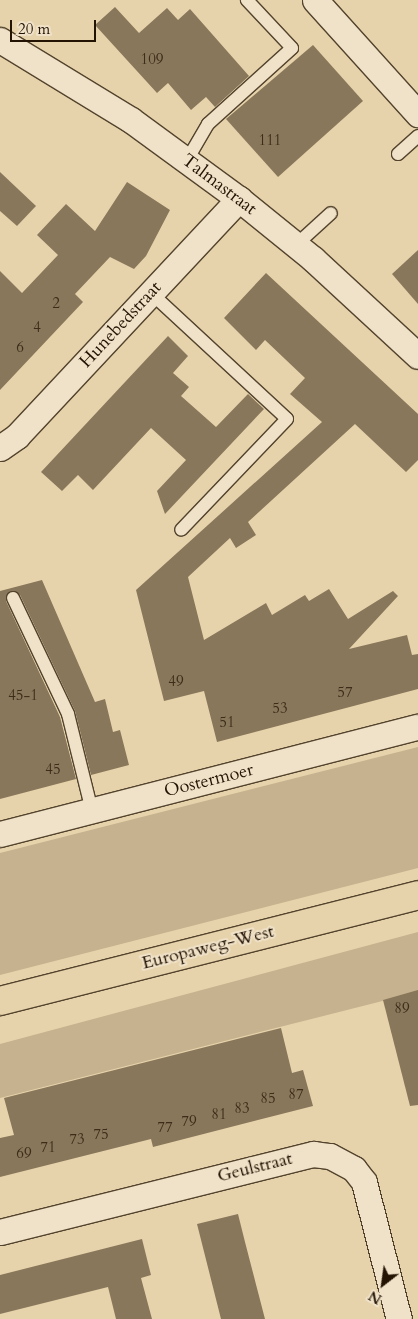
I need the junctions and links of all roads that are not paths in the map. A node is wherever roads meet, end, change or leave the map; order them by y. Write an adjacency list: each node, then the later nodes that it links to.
1 (247, 0): 7 (lane)
2 (315, 0): 4 (street)
3 (0, 40): 7 (street, Talmastraat)
4 (415, 105)
5 (418, 136): 6 (lane)
6 (398, 154)
7 (187, 160): 8 (street, Talmastraat)
8 (239, 199): 10 (street, Talmastraat); 11 (street, Hunebedstraat)
9 (331, 213): 10 (lane)
10 (296, 245): 12 (street, Talmastraat)
11 (151, 294): 13 (street, Hunebedstraat); 14 (lane)
12 (418, 356)
13 (0, 448)
14 (181, 530)
15 (14, 598): 17 (lane)
16 (418, 727): 17 (street, Oostermoer)
17 (92, 811): 18 (street, Oostermoer)
18 (0, 834)
19 (418, 895): 20 (main road, Europaweg-West)
20 (0, 1001)
21 (0, 1232): 22 (street, Geulstraat)
22 (399, 1319)

